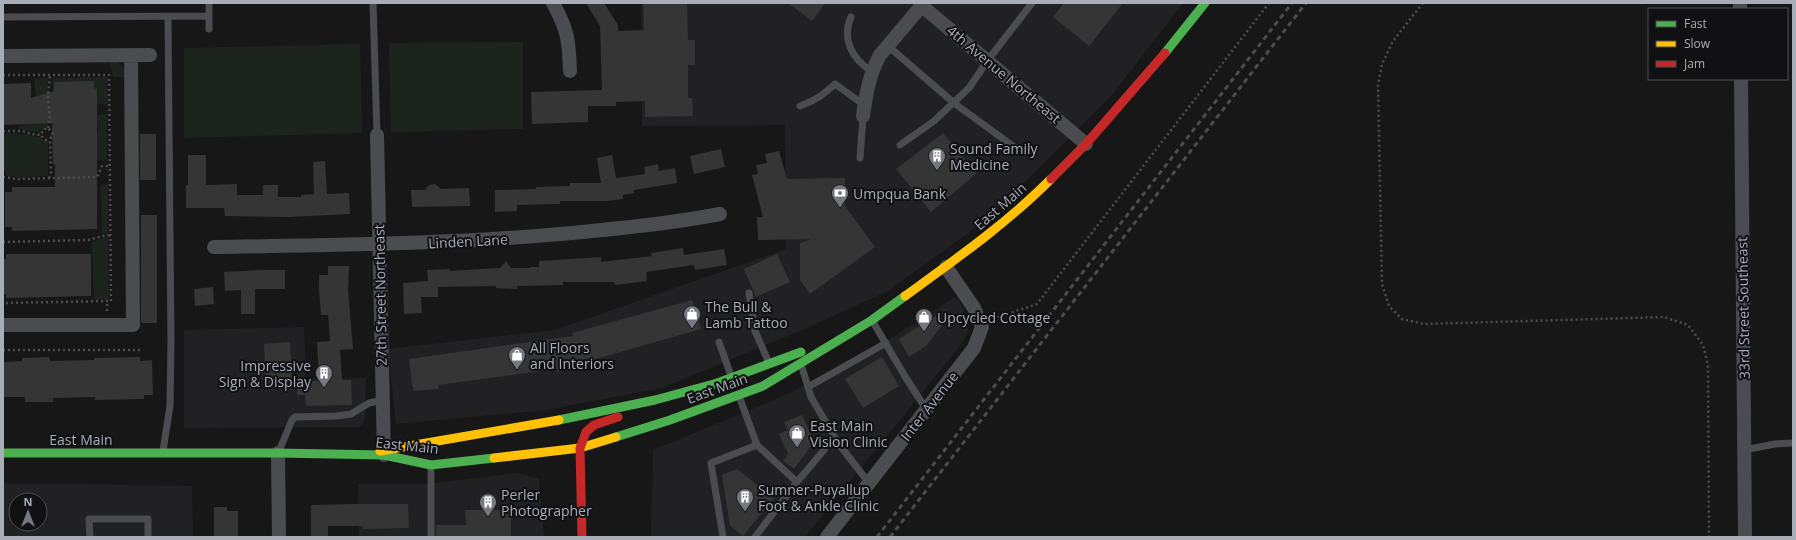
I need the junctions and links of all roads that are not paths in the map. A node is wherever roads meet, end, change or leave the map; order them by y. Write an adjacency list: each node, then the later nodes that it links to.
1 (209, 3): 7 (lane)
2 (373, 3): 23 (lane)
3 (553, 3): 17 (street)
4 (1032, 3): 16 (lane)
5 (1205, 3): 24 (main road, East Main)
6 (923, 4): 12 (street); 16 (street, 4th Avenue Northeast)
7 (209, 16): 9 (lane); 11 (lane)
8 (3, 17): 9 (lane)
9 (168, 17): 55 (lane)
10 (851, 17): 18 (lane)
11 (209, 29)
12 (888, 46): 18 (street); 20 (lane)
13 (150, 55): 15 (street)
14 (3, 56): 15 (street)
15 (131, 56): 34 (street)
16 (988, 60): 20 (lane); 24 (street, 4th Avenue Northeast)
17 (570, 71)
18 (871, 71): 22 (street)
19 (1740, 80): 53 (street, 33rd Street Southeast)
20 (954, 103): 25 (lane); 26 (lane)
21 (800, 106): 22 (lane)
22 (864, 111): 27 (lane)
23 (377, 135): 29 (street, 27th Street Northeast)
24 (1086, 144): 31 (main road, East Main)
25 (900, 146)
26 (1017, 149)
27 (860, 158)
28 (720, 214): 29 (street, Linden Lane)
29 (379, 244): 30 (street, Linden Lane); 44 (street, 27th Street Northeast)
30 (214, 247)
31 (946, 267): 33 (main road, East Main); 45 (street, Inter Avenue)
32 (749, 293): 39 (lane)
33 (872, 320): 35 (main road, East Main); 37 (lane)
34 (3, 325)
35 (853, 332): 38 (main road, East Main); 39 (main road, East Main)
36 (719, 342): 40 (lane)
37 (886, 343): 42 (lane); 45 (lane)
38 (801, 363): 42 (lane); 43 (main road, East Main)
39 (769, 364): 40 (main road, East Main)
40 (732, 378): 41 (main road, East Main)
41 (721, 382): 47 (main road, East Main); 51 (main road, East Main)
42 (808, 387): 60 (lane)
43 (739, 396): 50 (lane); 51 (main road, East Main)
44 (383, 400): 56 (lane); 57 (street, 27th Street Northeast)
45 (926, 410): 60 (street, Inter Avenue)
46 (517, 437): 47 (main road, East Main)
47 (451, 438): 57 (main road, East Main)
48 (565, 440): 51 (main road)
49 (1793, 443): 53 (lane)
50 (757, 445): 59 (lane); 66 (lane)
51 (580, 448): 58 (main road, East Main); 65 (main road)
52 (824, 450): 59 (lane)
53 (1744, 450): 69 (street, 33rd Street Southeast)
54 (3, 453): 55 (main road, East Main)
55 (163, 453): 56 (main road, East Main)
56 (278, 453): 57 (main road, East Main); 63 (street)
57 (384, 453): 58 (main road, East Main)
58 (431, 465): 64 (lane)
59 (797, 482): 67 (lane)
60 (869, 482): 68 (street, Inter Avenue)
61 (90, 537): 62 (lane)
62 (148, 537)
63 (279, 537)
64 (431, 537)
65 (582, 537)
66 (723, 537)
67 (755, 537)
68 (827, 537)
69 (1745, 537)

